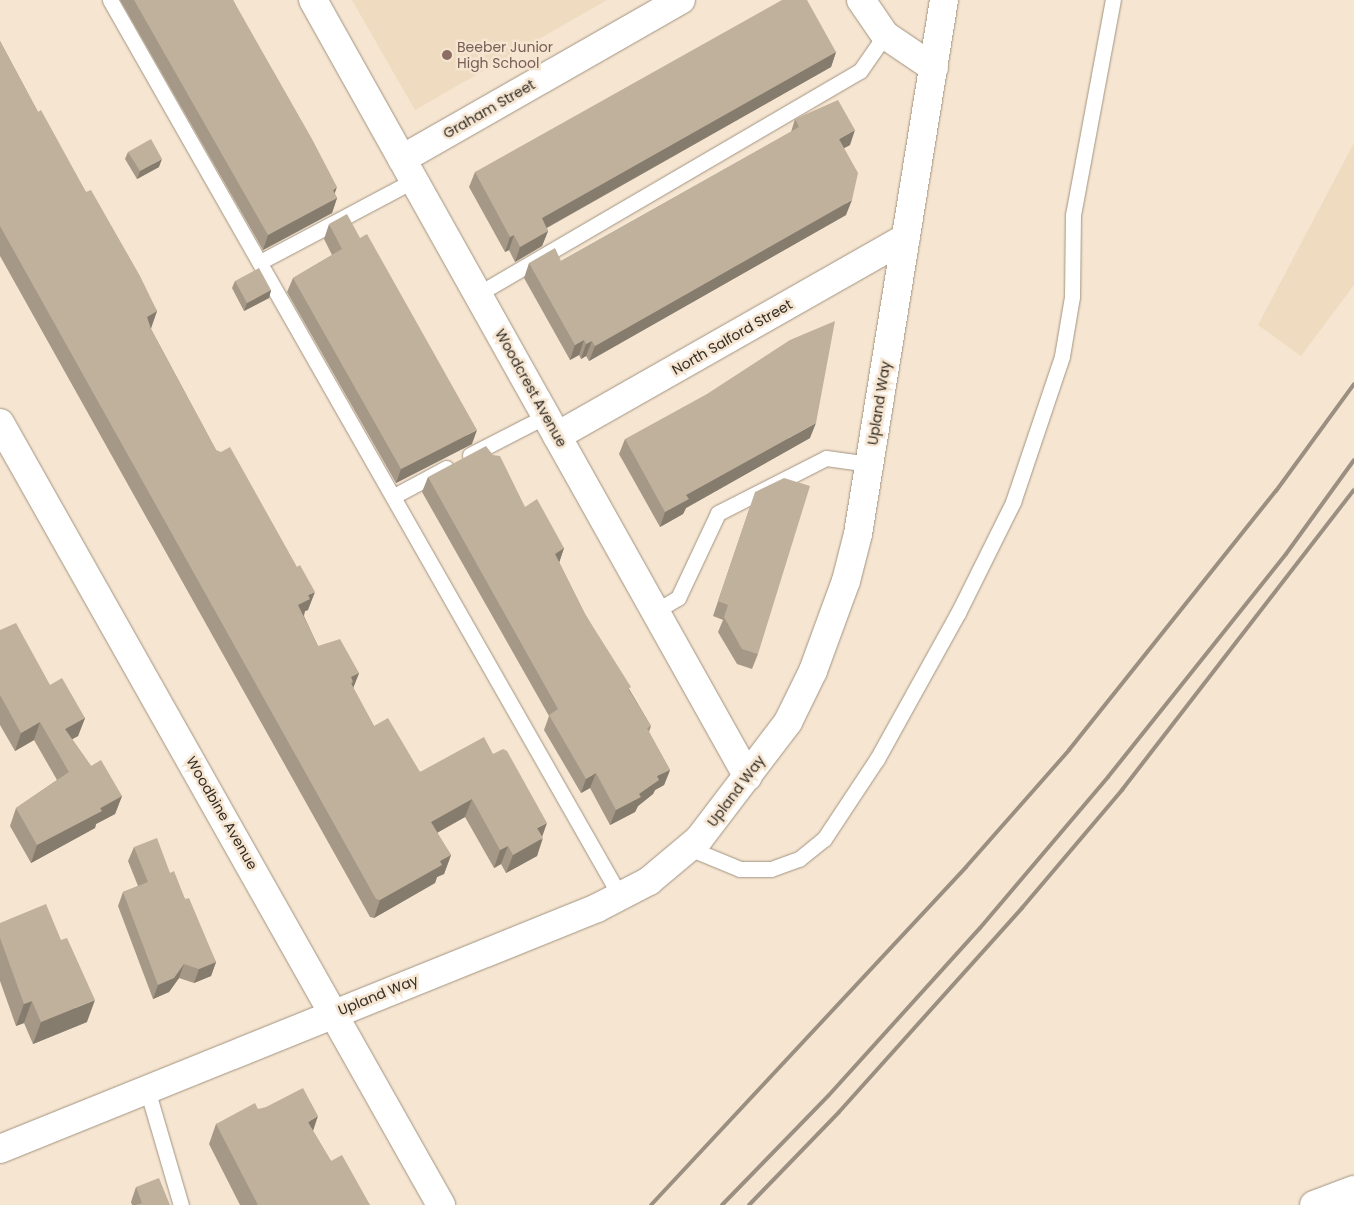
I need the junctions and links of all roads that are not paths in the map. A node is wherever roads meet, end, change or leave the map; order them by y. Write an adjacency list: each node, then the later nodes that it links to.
1 (110, 0): 11 (lane)
2 (313, 0): 9 (street, Woodcrest Avenue)
3 (681, 0): 9 (street, Graham Street)
4 (861, 0): 7 (street)
5 (944, 0): 8 (street, Upland Way)
6 (1113, 0): 19 (lane)
7 (885, 35): 8 (street); 12 (lane)
8 (934, 68): 10 (street, Upland Way)
9 (408, 170): 11 (lane); 12 (street, Woodcrest Avenue)
10 (906, 238): 14 (street, North Salford Street); 15 (street, Upland Way)
11 (260, 262): 16 (lane)
12 (478, 294): 14 (street, Woodcrest Avenue)
13 (0, 423): 21 (street, Woodbine Avenue)
14 (552, 426): 16 (lane); 17 (street, Woodcrest Avenue)
15 (870, 464): 17 (lane); 18 (street, Upland Way)
16 (394, 496): 20 (lane)
17 (656, 611): 18 (street, Woodcrest Avenue)
18 (748, 777): 19 (street, Upland Way)
19 (689, 848): 20 (street, Upland Way)
20 (620, 896): 21 (street, Upland Way)
21 (334, 1012): 22 (street, Upland Way); 26 (street, Woodbine Avenue)
22 (147, 1089): 23 (street, Upland Way); 25 (lane)
23 (0, 1148)
24 (1354, 1190): 27 (street)
25 (181, 1205)
26 (441, 1205)
27 (1314, 1205)

